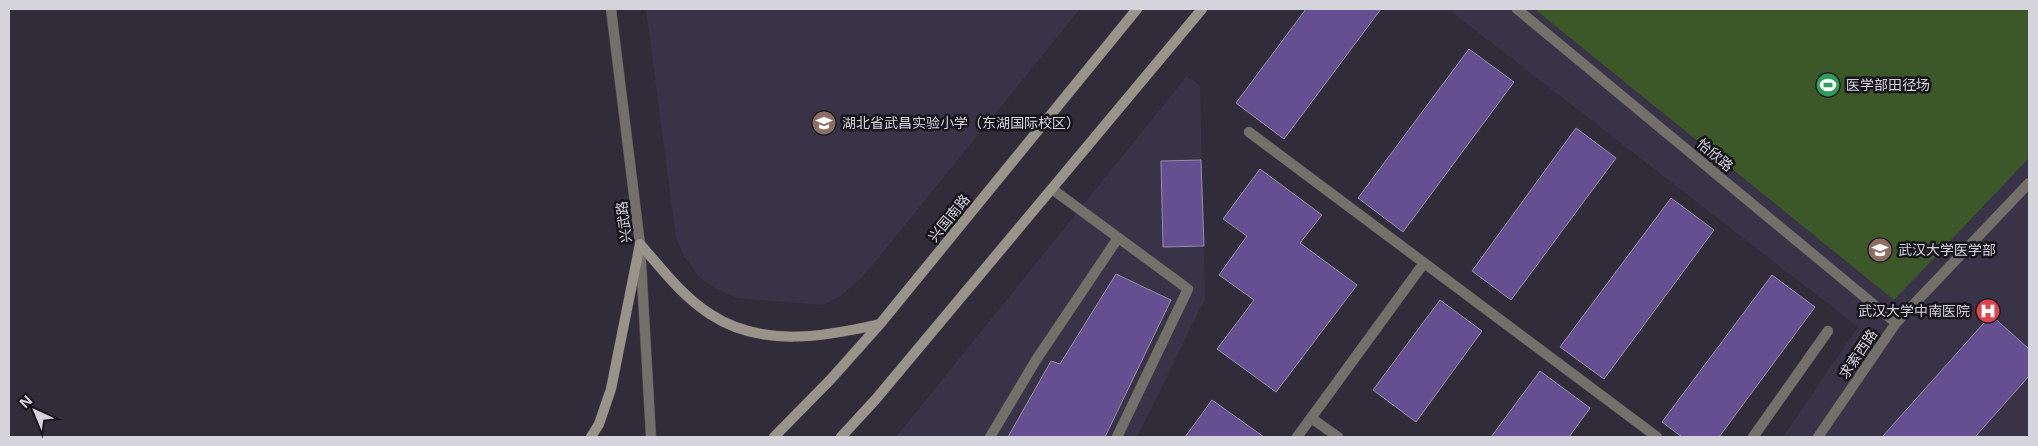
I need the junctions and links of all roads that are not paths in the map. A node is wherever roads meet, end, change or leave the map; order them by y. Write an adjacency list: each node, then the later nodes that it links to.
1 (611, 9): 9 (street, 兴武路)
2 (1137, 9): 12 (main road, 兴国南路)
3 (1202, 9): 7 (main road)
4 (1517, 9): 11 (street, 怡欣路)
5 (1249, 132): 10 (street)
6 (2029, 183): 11 (street, 求索西路)
7 (1052, 189): 8 (street); 18 (main road)
8 (1118, 238): 19 (street); 20 (street)
9 (640, 244): 12 (main road); 15 (street, 兴武路); 16 (main road)
10 (1424, 263): 14 (street); 23 (street)
11 (1896, 323): 25 (street, 求索西路)
12 (880, 324): 17 (main road, 兴国南路)
13 (1828, 331): 24 (street)
14 (1311, 418): 21 (street); 22 (street)
15 (652, 436)
16 (591, 437)
17 (774, 437)
18 (841, 437)
19 (990, 437)
20 (1117, 437)
21 (1297, 437)
22 (1338, 437)
23 (1657, 437)
24 (1753, 437)
25 (1818, 437)

